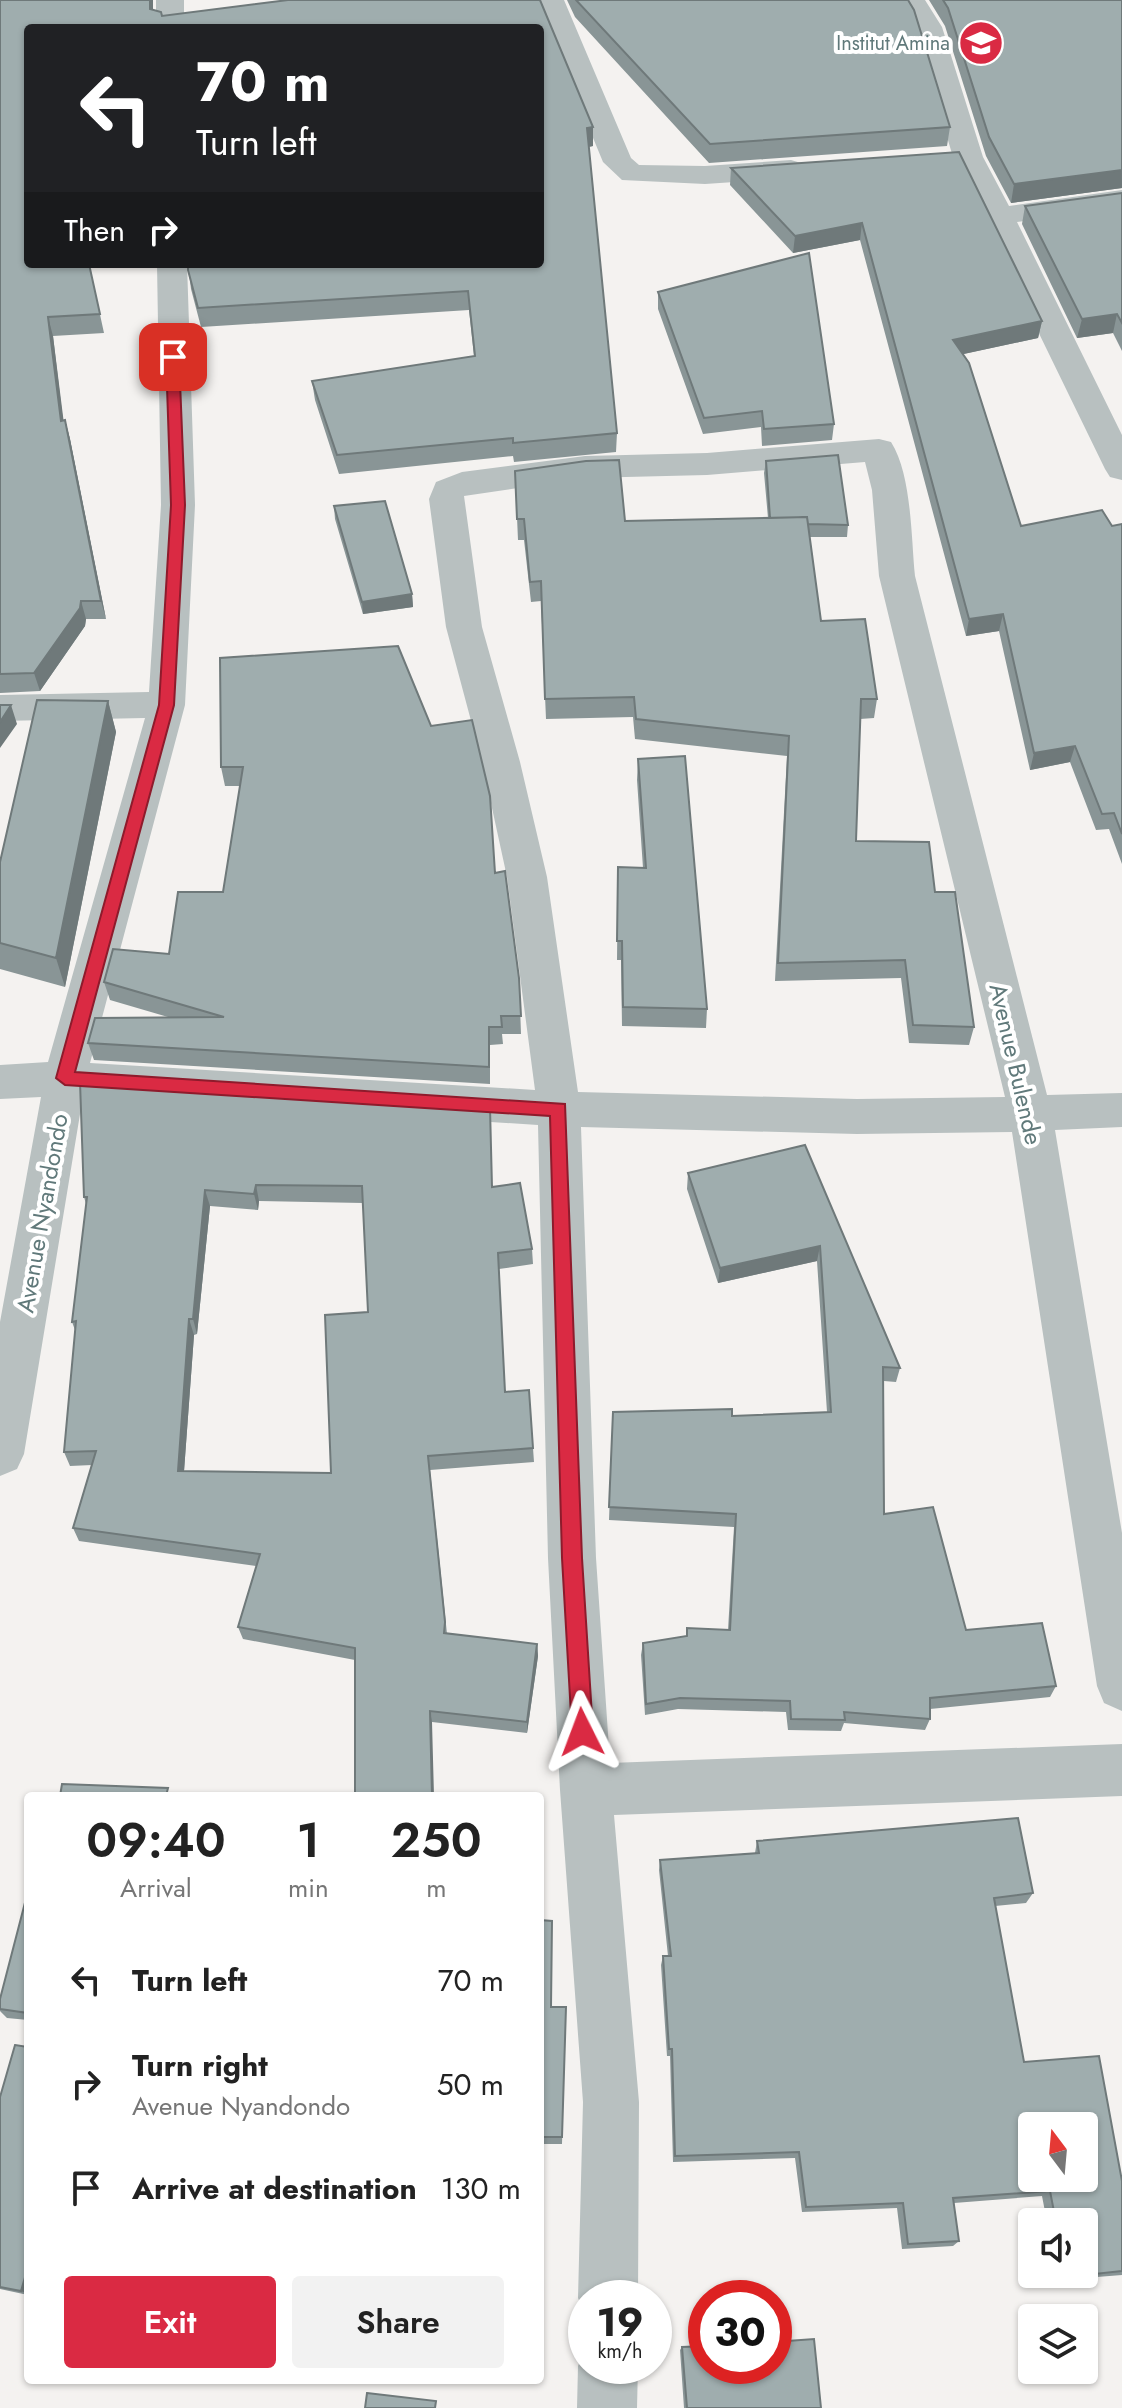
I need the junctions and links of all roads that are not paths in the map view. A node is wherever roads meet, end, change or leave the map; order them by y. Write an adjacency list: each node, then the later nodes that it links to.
1 (170, 0): 4 (street)
2 (550, 0): 7 (street)
3 (911, 0): 5 (street)
4 (170, 24)
5 (968, 157): 6 (street); 9 (street)
6 (937, 159)
7 (813, 167)
8 (1122, 199): 9 (street)
9 (999, 216): 11 (street)
10 (172, 268): 12 (street, Avenue Nyandondo)
11 (1122, 469)
12 (167, 705): 13 (street); 14 (street, Avenue Nyandondo)
13 (0, 708)
14 (65, 1078): 15 (street); 16 (street); 19 (street, Avenue Nyandondo)
15 (0, 1082)
16 (559, 1109): 18 (street); 18 (street, Avenue Bulende); 22 (street)
17 (1122, 1110): 18 (street)
18 (1031, 1115): 20 (street, Avenue Bulende)
19 (0, 1454)
20 (1122, 1686)
21 (1122, 1770): 22 (street)
22 (586, 1790): 23 (street)
23 (608, 2280)
24 (608, 2384): 25 (street)
25 (607, 2408)

